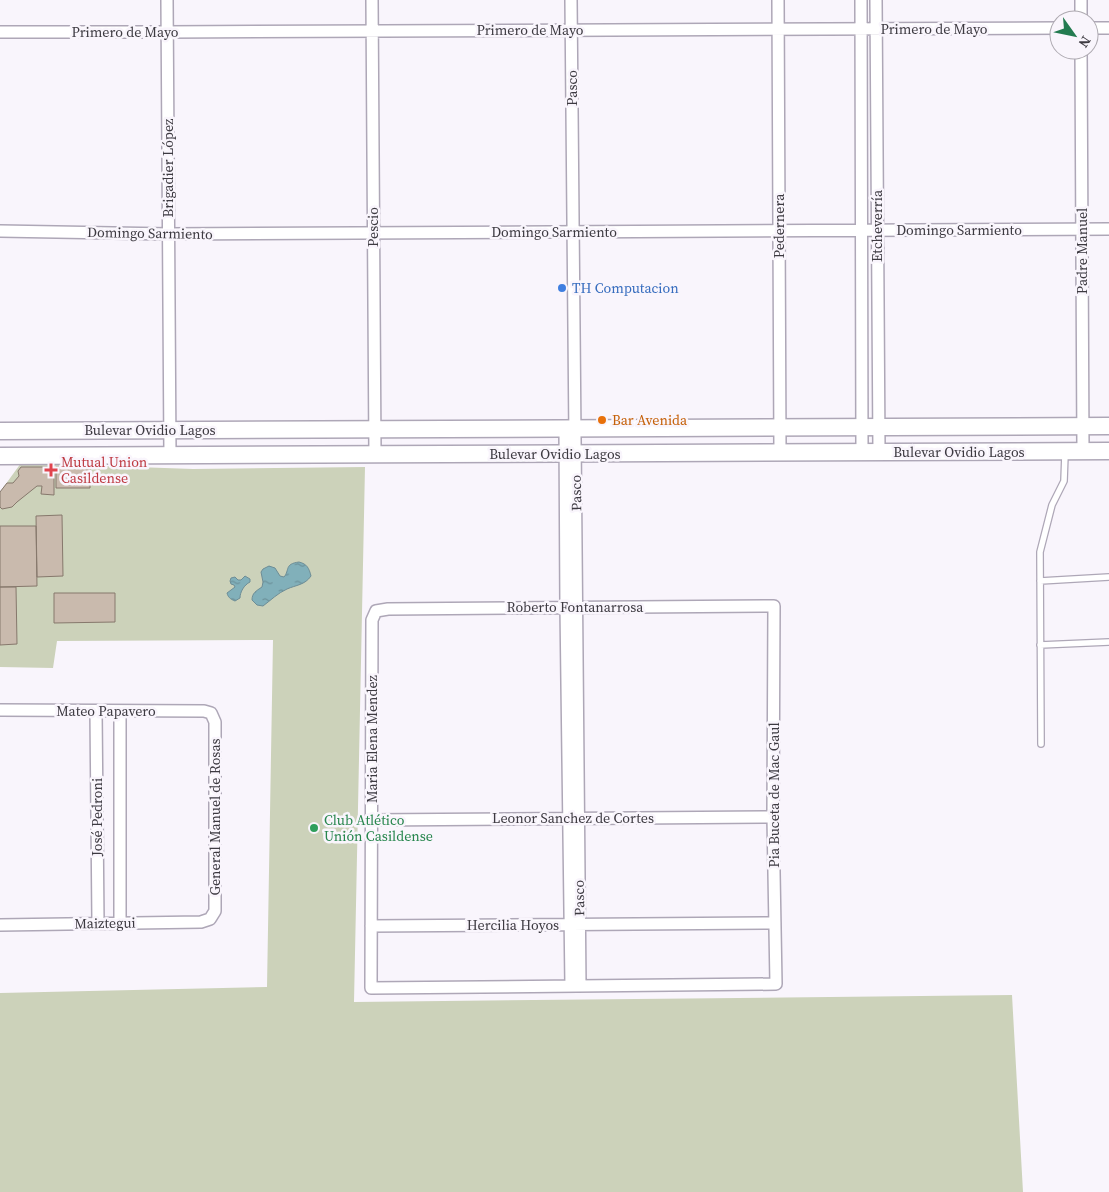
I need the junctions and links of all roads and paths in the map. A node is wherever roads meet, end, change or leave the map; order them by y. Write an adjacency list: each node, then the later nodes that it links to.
1 (168, 0): 14 (street, Brigadier López)
2 (372, 0): 12 (street, Pescio)
3 (572, 0): 11 (street, Pasco)
4 (778, 0): 8 (street, Pedernera)
5 (861, 0): 9 (street, Etcheverría)
6 (876, 0): 10 (street, Etcheverría)
7 (1049, 28): 10 (street, Primero de Mayo)
8 (779, 29): 9 (street, Primero de Mayo); 11 (street, Primero de Mayo); 21 (street, Pedernera)
9 (861, 29): 10 (street, Primero de Mayo); 18 (street, Etcheverría)
10 (876, 29): 19 (street, Etcheverría)
11 (572, 30): 12 (street, Primero de Mayo); 22 (street, Pasco)
12 (372, 31): 14 (street, Primero de Mayo); 23 (street, Pescio)
13 (0, 32): 14 (street, Primero de Mayo)
14 (168, 32): 24 (street, Brigadier López)
15 (1081, 60): 16 (street, Padre Manuel)
16 (1082, 229): 17 (street, Domingo Sarmiento); 19 (street, Domingo Sarmiento); 25 (street, Padre Manuel)
17 (1109, 229)
18 (862, 230): 19 (street, Domingo Sarmiento); 21 (street, Domingo Sarmiento); 27 (street, Etcheverría)
19 (877, 230): 27 (street, Etcheverría)
20 (0, 231): 24 (street, Domingo Sarmiento)
21 (779, 231): 22 (street, Domingo Sarmiento); 29 (street, Pedernera)
22 (573, 232): 23 (street, Domingo Sarmiento); 28 (street, Pasco)
23 (374, 233): 24 (street, Domingo Sarmiento); 30 (street, Pescio)
24 (168, 234): 31 (street, Brigadier López)
25 (1083, 426): 26 (main road, Bulevar Ovidio Lagos); 27 (main road, Bulevar Ovidio Lagos); 37 (street, Padre Manuel)
26 (1109, 426)
27 (870, 427): 29 (main road, Bulevar Ovidio Lagos); 35 (street, Etcheverría); 35 (street, Etcheverría)
28 (570, 428): 29 (main road, Bulevar Ovidio Lagos); 30 (main road, Bulevar Ovidio Lagos); 39 (street, Pasco)
29 (780, 428): 34 (street, Pedernera)
30 (375, 429): 31 (main road, Bulevar Ovidio Lagos); 38 (street, Pescio)
31 (170, 430): 32 (main road, Bulevar Ovidio Lagos); 40 (street, Brigadier López)
32 (0, 431)
33 (1109, 451): 37 (main road, Bulevar Ovidio Lagos)
34 (780, 452): 35 (main road, Bulevar Ovidio Lagos); 39 (main road, Bulevar Ovidio Lagos)
35 (870, 452): 36 (main road, Bulevar Ovidio Lagos)
36 (1065, 452): 37 (main road, Bulevar Ovidio Lagos); 43 (lane)
37 (1083, 452)
38 (375, 454): 39 (main road, Bulevar Ovidio Lagos); 40 (main road, Bulevar Ovidio Lagos)
39 (570, 454): 45 (street, Pasco)
40 (170, 455): 41 (main road, Bulevar Ovidio Lagos)
41 (0, 456)
42 (1109, 578): 43 (lane)
43 (1040, 581): 48 (lane)
44 (774, 606): 45 (street, Roberto Fontanarrosa); 54 (street, Pia Buceta de Mac Gaul)
45 (571, 607): 46 (street, Roberto Fontanarrosa); 55 (street, Pasco)
46 (376, 611): 56 (street, Maria Elena Mendez)
47 (1109, 642): 48 (lane)
48 (1040, 645): 53 (lane)
49 (0, 710): 50 (street, Mateo Papavero)
50 (96, 711): 51 (street, Mateo Papavero); 59 (street, José Pedroni)
51 (120, 711): 52 (street, Mateo Papavero); 58 (street, José Pedroni)
52 (211, 713): 57 (street, General Manuel de Rosas)
53 (1041, 744)
54 (773, 817): 55 (street, Leonor Sanchez de Cortes); 60 (street, Pia Buceta de Mac Gaul)
55 (574, 818): 56 (street, Leonor Sanchez de Cortes); 62 (street, Pasco)
56 (372, 820): 63 (street, Maria Elena Mendez)
57 (210, 919): 58 (street, Maiztegui)
58 (120, 922): 59 (street, Maiztegui)
59 (98, 923): 61 (street, Maiztegui)
60 (775, 923): 62 (street, Hercilia Hoyos); 64 (street, Pia Buceta de Mac Gaul)
61 (0, 925)
62 (575, 925): 63 (street, Hercilia Hoyos); 64 (street, Pasco)
63 (371, 926): 64 (street, Maria Elena Mendez)
64 (576, 986)

